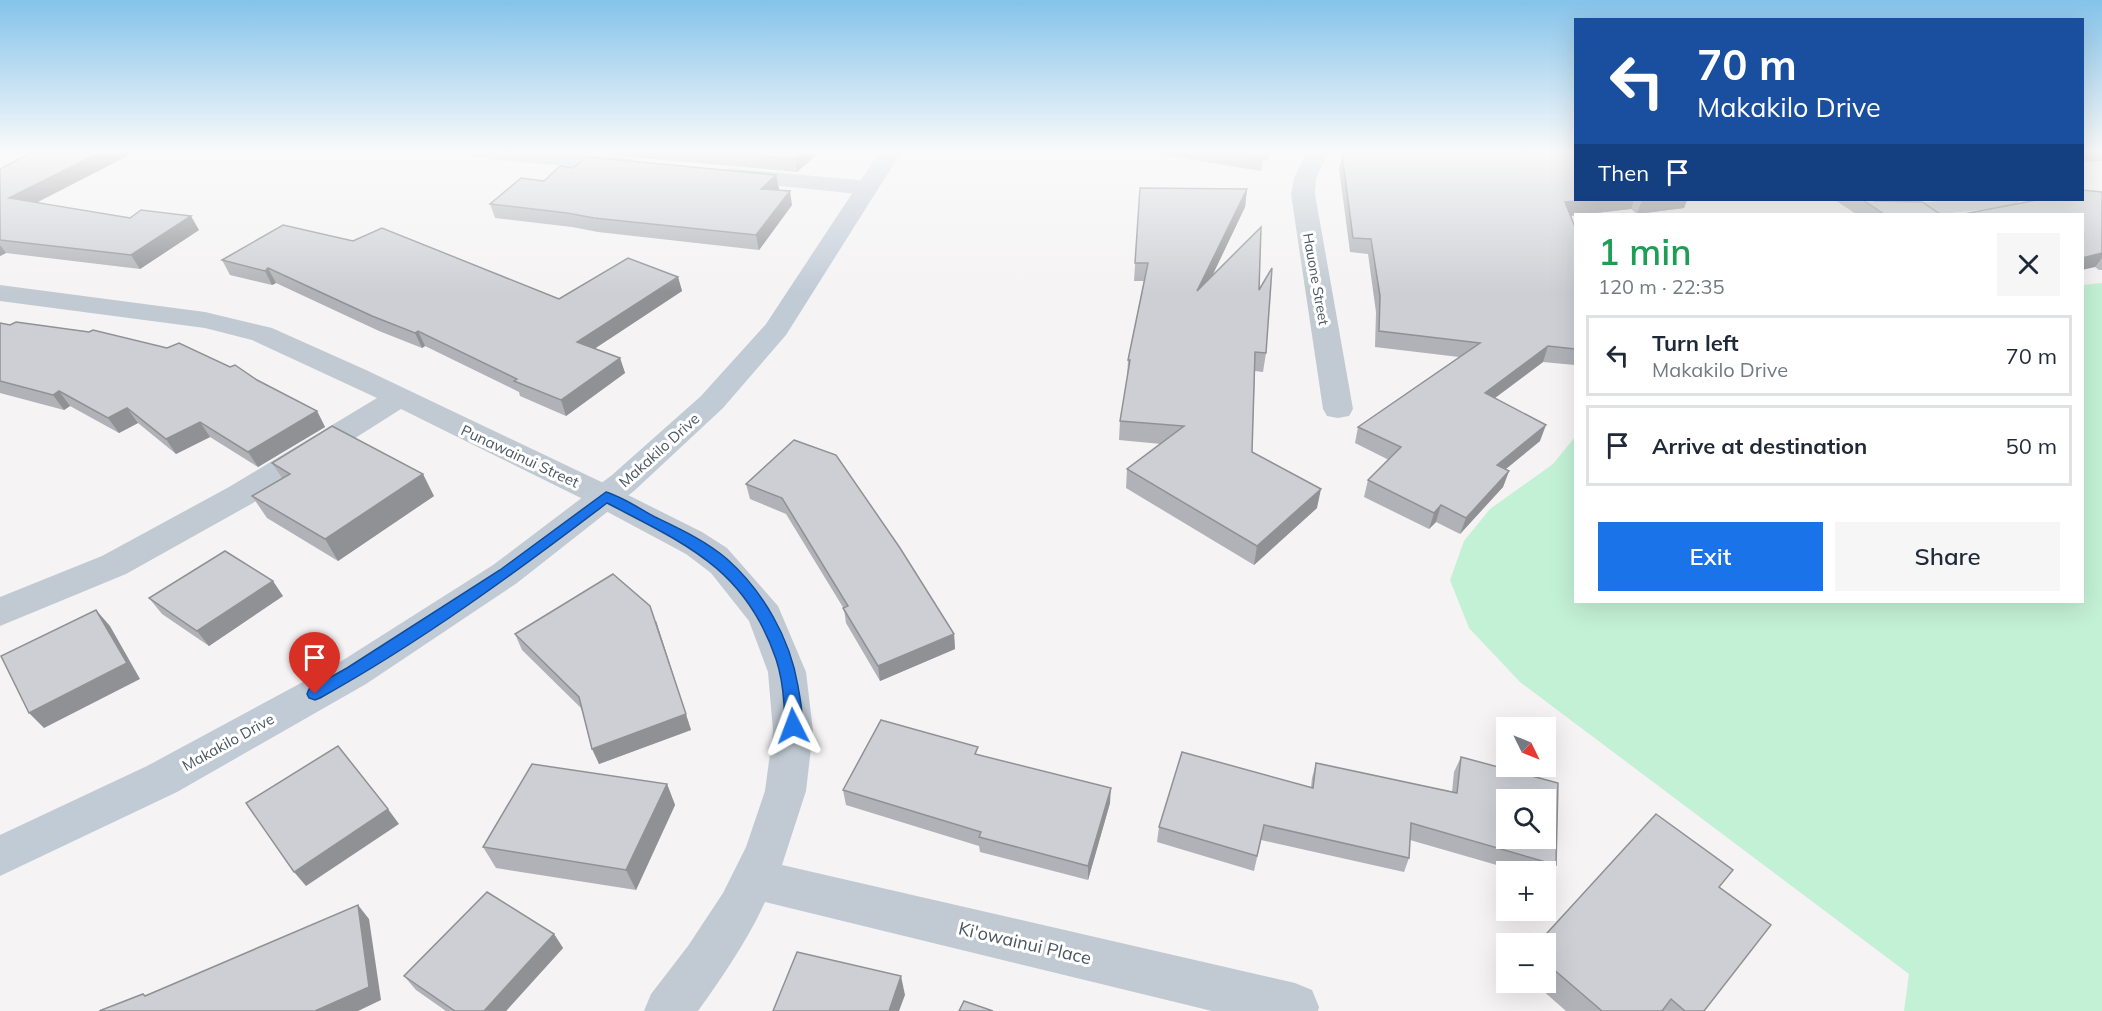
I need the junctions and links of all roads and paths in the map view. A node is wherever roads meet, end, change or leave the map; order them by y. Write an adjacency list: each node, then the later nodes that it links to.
1 (860, 198): 8 (street, Makakilo Drive)
2 (1304, 198): 7 (street, Hauone Street)
3 (1999, 201): 4 (street)
4 (1890, 213)
5 (0, 293): 6 (street, Punawainui Street)
6 (398, 398): 8 (street, Punawainui Street); 9 (street)
7 (1338, 409)
8 (606, 497): 10 (street, Makakilo Drive); 11 (street, Punawainui Street)
9 (0, 612)
10 (0, 856)
11 (756, 879): 12 (street, Ki'owainui Place); 13 (street, Punawainui Street)
12 (1294, 1007)
13 (668, 1011)

